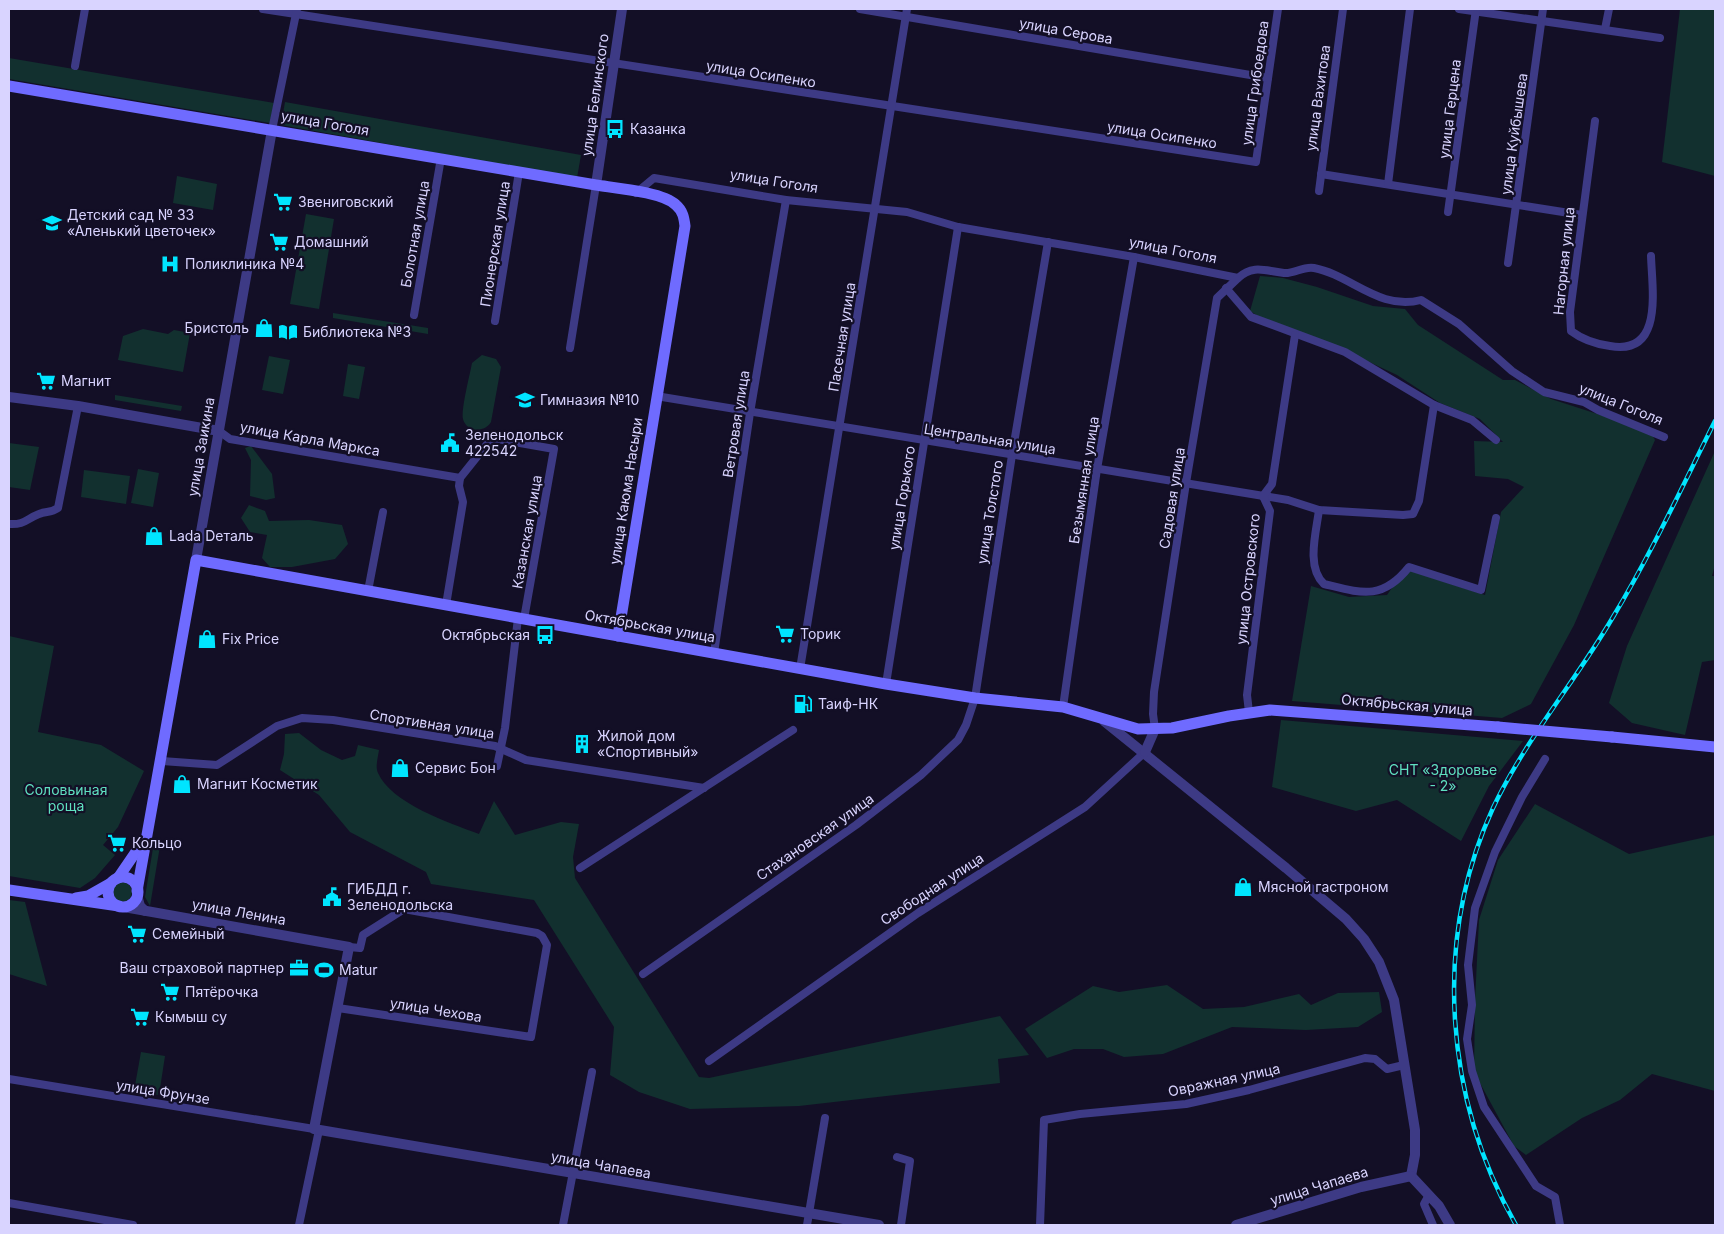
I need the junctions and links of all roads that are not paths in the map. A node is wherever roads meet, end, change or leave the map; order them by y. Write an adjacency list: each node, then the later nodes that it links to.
1 (85, 9): 18 (street)
2 (263, 9): 12 (street, улица Осипенко)
3 (622, 9): 17 (street, улица Белинского)
4 (860, 9): 13 (street, улица Серова)
5 (1278, 9): 19 (street, улица Грибоедова)
6 (1343, 9): 27 (street, улица Вахитова)
7 (1410, 9): 29 (street)
8 (1458, 9): 11 (street)
9 (1543, 9): 14 (street, улица Куйбышева)
10 (1609, 9): 15 (street)
11 (1475, 10): 14 (street); 32 (street, улица Герцена)
12 (296, 12): 17 (street, улица Осипенко); 23 (street, улица Заикина)
13 (907, 12): 19 (street, улица Серова); 21 (street, Пасечная улица)
14 (1541, 20): 15 (street); 35 (street, улица Куйбышева)
15 (1605, 29): 16 (street)
16 (1660, 38)
17 (614, 64): 21 (street, улица Осипенко); 28 (street, улица Белинского)
18 (75, 66)
19 (1268, 78): 25 (street, улица Грибоедова)
20 (9, 86): 23 (main road, улица Гоголя)
21 (892, 106): 25 (street, улица Осипенко); 36 (street, Пасечная улица)
22 (1595, 121): 38 (street, Нагорная улица)
23 (272, 130): 24 (main road, улица Гоголя); 56 (street, улица Заикина)
24 (441, 158): 26 (main road, улица Гоголя); 46 (street, Болотная улица)
25 (1256, 162)
26 (519, 172): 28 (main road, улица Гоголя); 47 (street, Пионерская улица)
27 (1321, 174): 29 (street); 30 (street, улица Вахитова)
28 (596, 184): 31 (main road, улица Гоголя); 49 (street)
29 (1388, 184): 32 (street)
30 (1319, 191)
31 (636, 192): 33 (street, улица Гоголя); 34 (main road, улица Гоголя)
32 (1452, 194): 35 (street); 37 (street, улица Герцена)
33 (786, 200): 36 (street, улица Гоголя); 54 (street, Ветровая улица)
34 (676, 205): 50 (main road, улица Каюма Насыри)
35 (1517, 205): 38 (street); 43 (street, улица Куйбышева)
36 (875, 209): 39 (street, улица Гоголя); 55 (street, Пасечная улица)
37 (1448, 212)
38 (1582, 215): 41 (street, Нагорная улица)
39 (958, 227): 40 (street, улица Гоголя); 59 (street, улица Горького)
40 (1048, 242): 42 (street, улица Гоголя); 60 (street, улица Толстого)
41 (1651, 256)
42 (1134, 257): 44 (street, улица Гоголя); 61 (street, Безымянная улица)
43 (1508, 263)
44 (1238, 278): 45 (street, Садовая улица); 57 (street, улица Гоголя)
45 (1226, 288): 48 (street); 63 (street, Садовая улица)
46 (414, 315)
47 (495, 321)
48 (1295, 335): 52 (street); 64 (street, улица Островского)
49 (570, 348)
50 (656, 396): 54 (street, Центральная улица); 73 (main road, улица Каюма Насыри)
51 (9, 397): 53 (street, улица Карла Маркса)
52 (1434, 404): 58 (street); 65 (street, Центральная улица)
53 (78, 406): 56 (street, улица Карла Маркса); 68 (street)
54 (750, 413): 55 (street, Центральная улица); 74 (street, Ветровая улица)
55 (840, 427): 59 (street, Центральная улица); 75 (street, Пасечная улица)
56 (219, 431): 62 (street, улица Карла Маркса); 69 (street, улица Заикина)
57 (1664, 437)
58 (1496, 440)
59 (923, 441): 60 (street, Центральная улица); 76 (street, улица Горького)
60 (1012, 455): 61 (street, Центральная улица); 77 (street, улица Толстого)
61 (1098, 469): 63 (street, Центральная улица); 78 (street, Безымянная улица)
62 (460, 478): 71 (street); 72 (street, Казанская улица)
63 (1186, 483): 64 (street, Центральная улица); 81 (street, Садовая улица)
64 (1263, 496): 65 (street, Центральная улица); 79 (street, улица Островского)
65 (1319, 510): 67 (street)
66 (383, 512): 70 (street)
67 (1496, 518)
68 (12, 524)
69 (196, 560): 70 (main road, Октябрьская улица); 87 (main road, улица Заикина)
70 (368, 591): 71 (main road, Октябрьская улица)
71 (446, 605): 72 (main road, Октябрьская улица)
72 (521, 618): 73 (main road, Октябрьская улица); 84 (street, Казанская улица)
73 (618, 636): 74 (main road, Октябрьская улица)
74 (714, 653): 75 (main road, Октябрьская улица)
75 (800, 668): 76 (main road, Октябрьская улица)
76 (886, 684): 77 (main road, Октябрьская улица)
77 (975, 698): 78 (main road, Октябрьская улица); 99 (street, Стахановская улица)
78 (1063, 707): 80 (main road, Октябрьская улица)
79 (1249, 712): 81 (main road, Октябрьская улица); 83 (main road, Октябрьская улица, bridge)
80 (1099, 717): 81 (main road, Октябрьская улица); 85 (street, Октябрьская улица)
81 (1156, 729): 85 (street, Свободная улица)
82 (793, 730): 89 (street)
83 (1715, 747)
84 (500, 748): 87 (street, Спортивная улица); 88 (street, Казанская улица); 89 (street, Спортивная улица)
85 (1145, 752): 101 (street, Свободная улица); 102 (street, Октябрьская улица)
86 (1545, 759): 123 (street)
87 (162, 761): 90 (main road, улица Заикина)
88 (497, 766)
89 (704, 788): 91 (street)
90 (148, 834): 92 (main road); 94 (main road, улица Заикина)
91 (580, 868)
92 (114, 881): 94 (main road); 95 (main road); 96 (main road)
93 (9, 890): 95 (main road, улица Ленина)
94 (137, 893): 96 (main road); 97 (street)
95 (69, 900): 96 (main road, улица Ленина)
96 (121, 906): 97 (street, улица Ленина)
97 (145, 911): 98 (street, улица Ленина)
98 (349, 947): 100 (street); 100 (street, улица Чехова)
99 (643, 974)
100 (338, 1008): 106 (street)
101 (709, 1060)
102 (1404, 1065): 109 (street, Октябрьская улица); 119 (street, Овражная улица)
103 (592, 1072): 108 (street)
104 (9, 1079): 106 (street, улица Фрунзе)
105 (825, 1118): 112 (street)
106 (316, 1129): 108 (street, улица Чапаева); 114 (street)
107 (897, 1157): 118 (street)
108 (572, 1174): 112 (street, улица Чапаева); 115 (street)
109 (1411, 1176): 110 (street); 120 (street, улица Чапаева)
110 (1429, 1195): 121 (street); 122 (street)
111 (9, 1203): 113 (street)
112 (809, 1214): 116 (street); 117 (street, улица Чапаева)
113 (133, 1225)
114 (299, 1225)
115 (563, 1225)
116 (807, 1225)
117 (879, 1225)
118 (901, 1225)
119 (1040, 1225)
120 (1236, 1225)
121 (1433, 1225)
122 (1450, 1225)
123 (1560, 1225)

